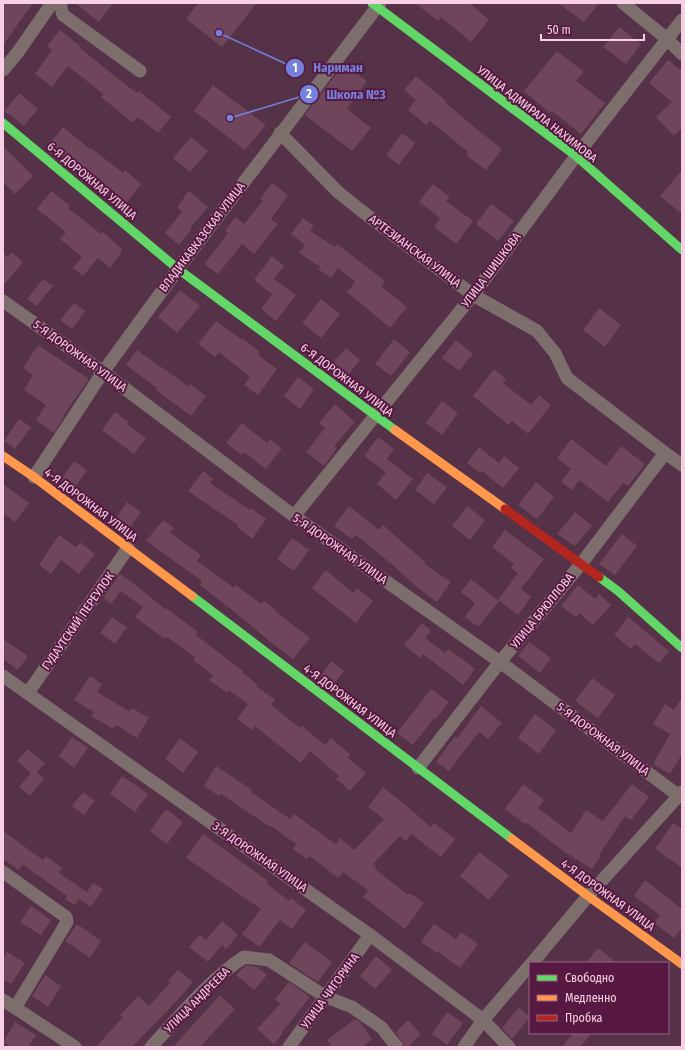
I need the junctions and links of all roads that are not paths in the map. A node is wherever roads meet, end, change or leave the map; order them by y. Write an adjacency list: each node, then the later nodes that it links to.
1 (52, 3): 8 (street)
2 (60, 3): 9 (street)
3 (623, 3): 6 (street)
4 (377, 4): 11 (street, ВЛАДИКАВКАЗСКАЯ УЛИЦА); 12 (street, УЛИЦА АДМИРАЛА НАХИМОВА)
5 (682, 20): 6 (street, УЛИЦА ШИШКОВА)
6 (667, 39): 7 (street); 12 (street, УЛИЦА ШИШКОВА)
7 (682, 54)
8 (3, 70)
9 (140, 71)
10 (3, 123): 14 (street, 6-Я ДОРОЖНАЯ УЛИЦА)
11 (280, 133): 14 (street, ВЛАДИКАВКАЗСКАЯ УЛИЦА); 15 (street, АРТЕЗИАНСКАЯ УЛИЦА)
12 (576, 156): 13 (street, УЛИЦА АДМИРАЛА НАХИМОВА); 15 (street, УЛИЦА ШИШКОВА)
13 (682, 250)
14 (178, 269): 17 (street, ВЛАДИКАВКАЗСКАЯ УЛИЦА); 18 (street, 6-Я ДОРОЖНАЯ УЛИЦА)
15 (473, 295): 18 (street, УЛИЦА ШИШКОВА); 19 (street, АРТЕЗИАНСКАЯ УЛИЦА)
16 (3, 301): 17 (street, 5-Я ДОРОЖНАЯ УЛИЦА)
17 (103, 372): 22 (street, ВЛАДИКАВКАЗСКАЯ УЛИЦА); 23 (street, 5-Я ДОРОЖНАЯ УЛИЦА)
18 (376, 416): 23 (street, УЛИЦА ШИШКОВА); 25 (street, 6-Я ДОРОЖНАЯ УЛИЦА)
19 (665, 454): 21 (street, АРТЕЗИАНСКАЯ УЛИЦА); 25 (street, УЛИЦА БРЮЛЛОВА)
20 (3, 456): 22 (street, 4-Я ДОРОЖНАЯ УЛИЦА)
21 (682, 465)
22 (34, 477): 24 (street, 4-Я ДОРОЖНАЯ УЛИЦА)
23 (294, 516): 27 (street, 5-Я ДОРОЖНАЯ УЛИЦА)
24 (128, 548): 29 (street, ГУДАУТСКИЙ ПЕРЕУЛОК); 30 (street, 4-Я ДОРОЖНАЯ УЛИЦА)
25 (581, 564): 26 (street, 6-Я ДОРОЖНАЯ УЛИЦА); 27 (street, УЛИЦА БРЮЛЛОВА)
26 (682, 648)
27 (500, 662): 30 (street, УЛИЦА БРЮЛЛОВА); 31 (street, 5-Я ДОРОЖНАЯ УЛИЦА)
28 (3, 676): 29 (street, 3-Я ДОРОЖНАЯ УЛИЦА)
29 (28, 693): 34 (street, 3-Я ДОРОЖНАЯ УЛИЦА)
30 (418, 768): 33 (street, 4-Я ДОРОЖНАЯ УЛИЦА)
31 (680, 794): 33 (street)
32 (3, 872): 40 (street)
33 (588, 896): 35 (street); 36 (street, 4-Я ДОРОЖНАЯ УЛИЦА)
34 (370, 935): 38 (street, УЛИЦА ЧИГОРИНА); 41 (street, 3-Я ДОРОЖНАЯ УЛИЦА)
35 (533, 962)
36 (682, 964)
37 (529, 966): 41 (street)
38 (326, 997): 43 (street, УЛИЦА АНДРЕЕВА); 44 (street, УЛИЦА ЧИГОРИНА); 45 (street)
39 (3, 1000): 40 (street)
40 (15, 1008): 42 (street)
41 (483, 1020): 46 (street); 47 (street, 3-Я ДОРОЖНАЯ УЛИЦА)
42 (75, 1047)
43 (151, 1047)
44 (290, 1047)
45 (397, 1047)
46 (464, 1047)
47 (510, 1047)

